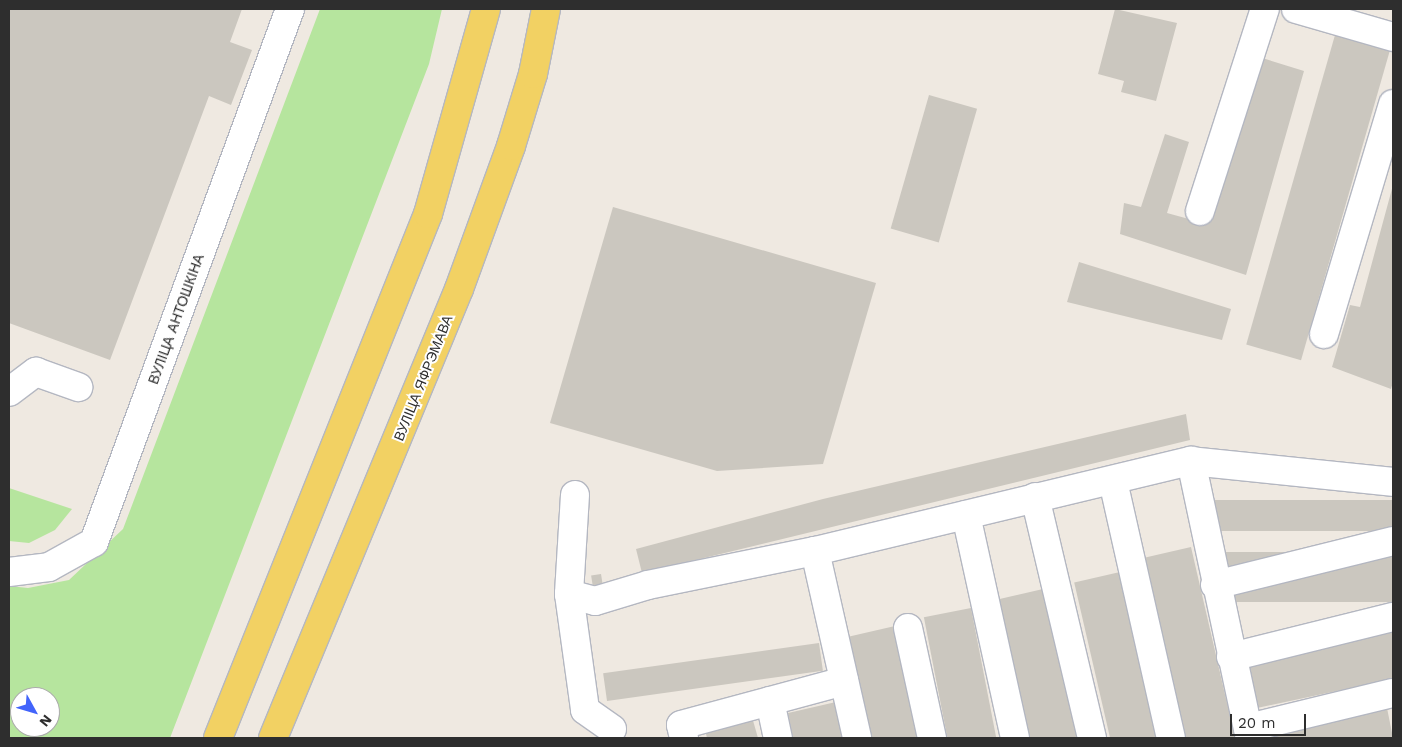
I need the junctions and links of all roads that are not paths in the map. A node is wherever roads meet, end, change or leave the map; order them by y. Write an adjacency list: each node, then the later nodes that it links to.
1 (290, 9): 20 (street, ВУЛІЦА АНТОШКІНА)
2 (486, 9): 31 (main road)
3 (546, 9): 32 (main road, ВУЛІЦА ЯФРЭМАВА)
4 (1265, 9): 8 (street)
5 (1296, 9): 6 (street)
6 (1393, 37)
7 (1393, 104): 9 (street)
8 (1200, 211)
9 (1324, 334)
10 (78, 387): 11 (street)
11 (9, 392)
12 (1191, 461): 13 (street); 14 (street); 21 (street)
13 (1113, 481): 16 (street); 39 (street)
14 (1393, 482)
15 (575, 495): 22 (street)
16 (1035, 497): 17 (street); 38 (street)
17 (966, 515): 19 (street); 37 (street)
18 (1393, 541): 21 (street)
19 (815, 551): 22 (street); 26 (street)
20 (9, 572)
21 (1215, 584): 25 (street)
22 (569, 594): 29 (street)
23 (1393, 617): 25 (street)
24 (908, 628): 36 (street)
25 (1231, 657): 30 (street)
26 (844, 681): 28 (street); 35 (street)
27 (1393, 693): 30 (street)
28 (770, 701): 33 (street); 34 (street)
29 (612, 728)
30 (1249, 733)
31 (218, 738)
32 (273, 738)
33 (684, 738)
34 (778, 738)
35 (857, 738)
36 (932, 738)
37 (1015, 738)
38 (1092, 738)
39 (1171, 738)

